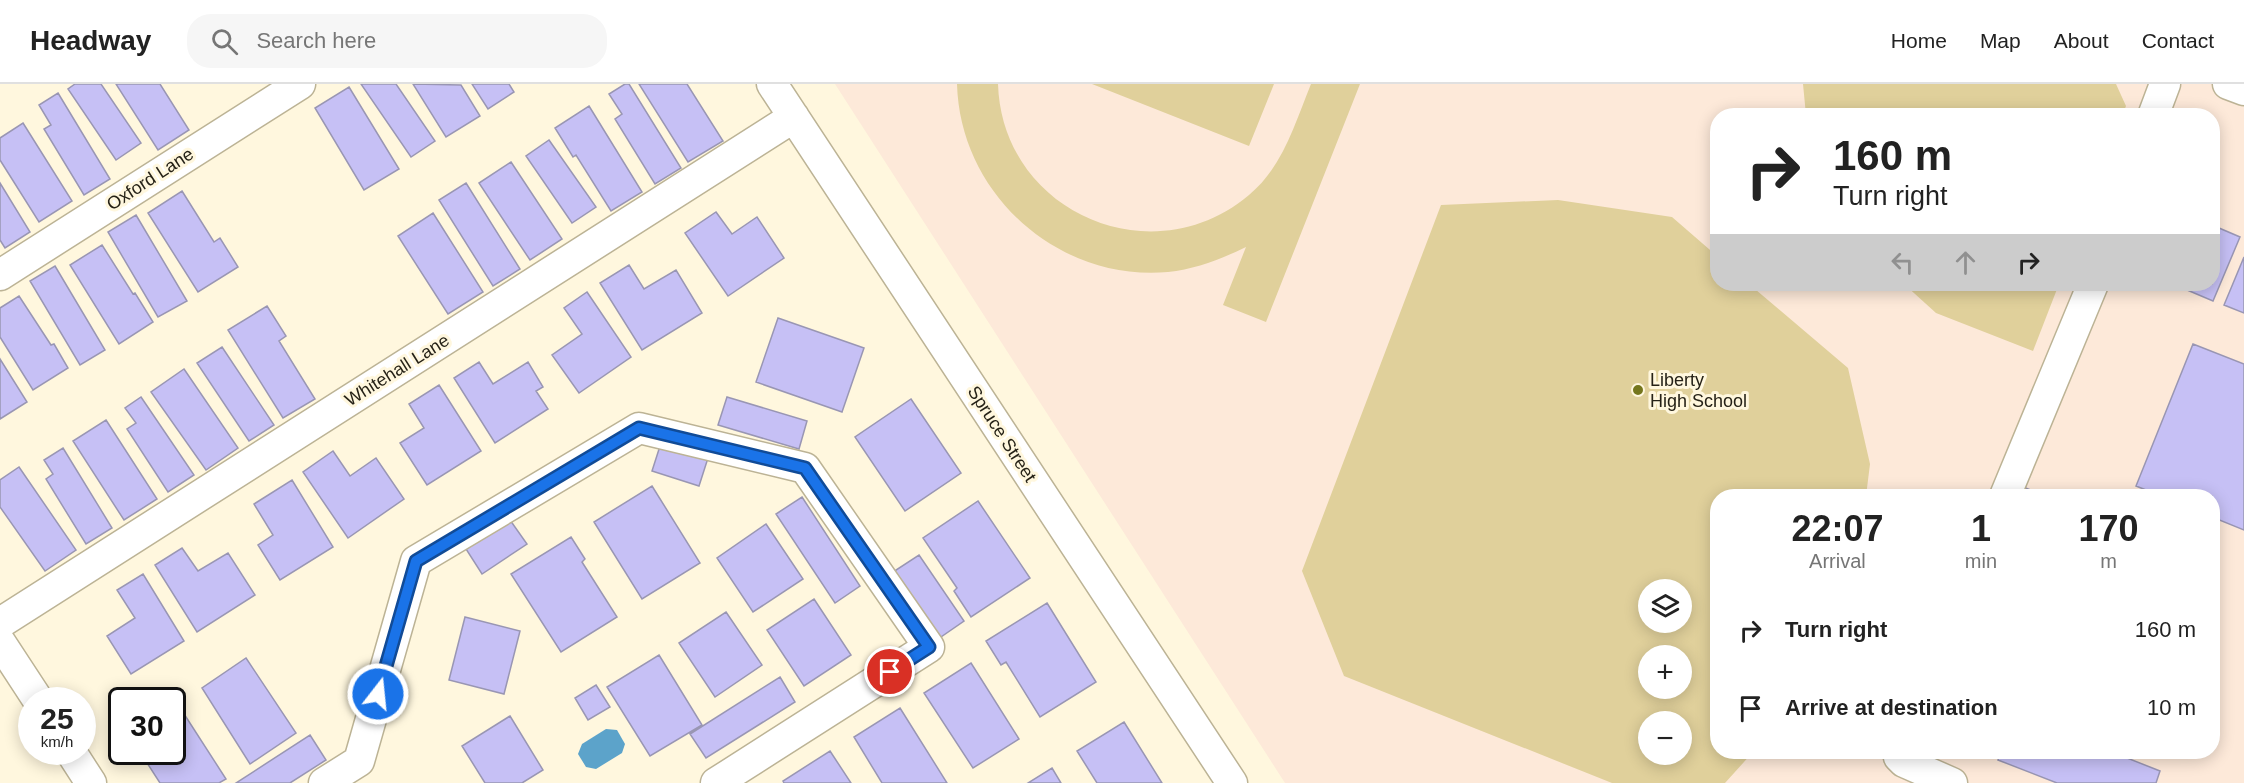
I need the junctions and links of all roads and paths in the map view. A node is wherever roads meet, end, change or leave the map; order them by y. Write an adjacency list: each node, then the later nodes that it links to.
1 (300, 84): 8 (street, Oxford Lane)
2 (772, 84): 7 (street, Spruce Street)
3 (2165, 84): 6 (street)
4 (2228, 84): 5 (street)
5 (2244, 90)
6 (2156, 108)
7 (794, 117): 11 (street, Whitehall Lane); 19 (street, Spruce Street)
8 (0, 275)
9 (2089, 291): 10 (street)
10 (2008, 489)
11 (0, 623)
12 (0, 642): 13 (street)
13 (29, 687)
14 (1901, 759): 20 (street)
15 (80, 765): 16 (street)
16 (92, 783)
17 (324, 783): 18 (street)
18 (716, 783)
19 (1232, 783)
20 (1952, 783)

